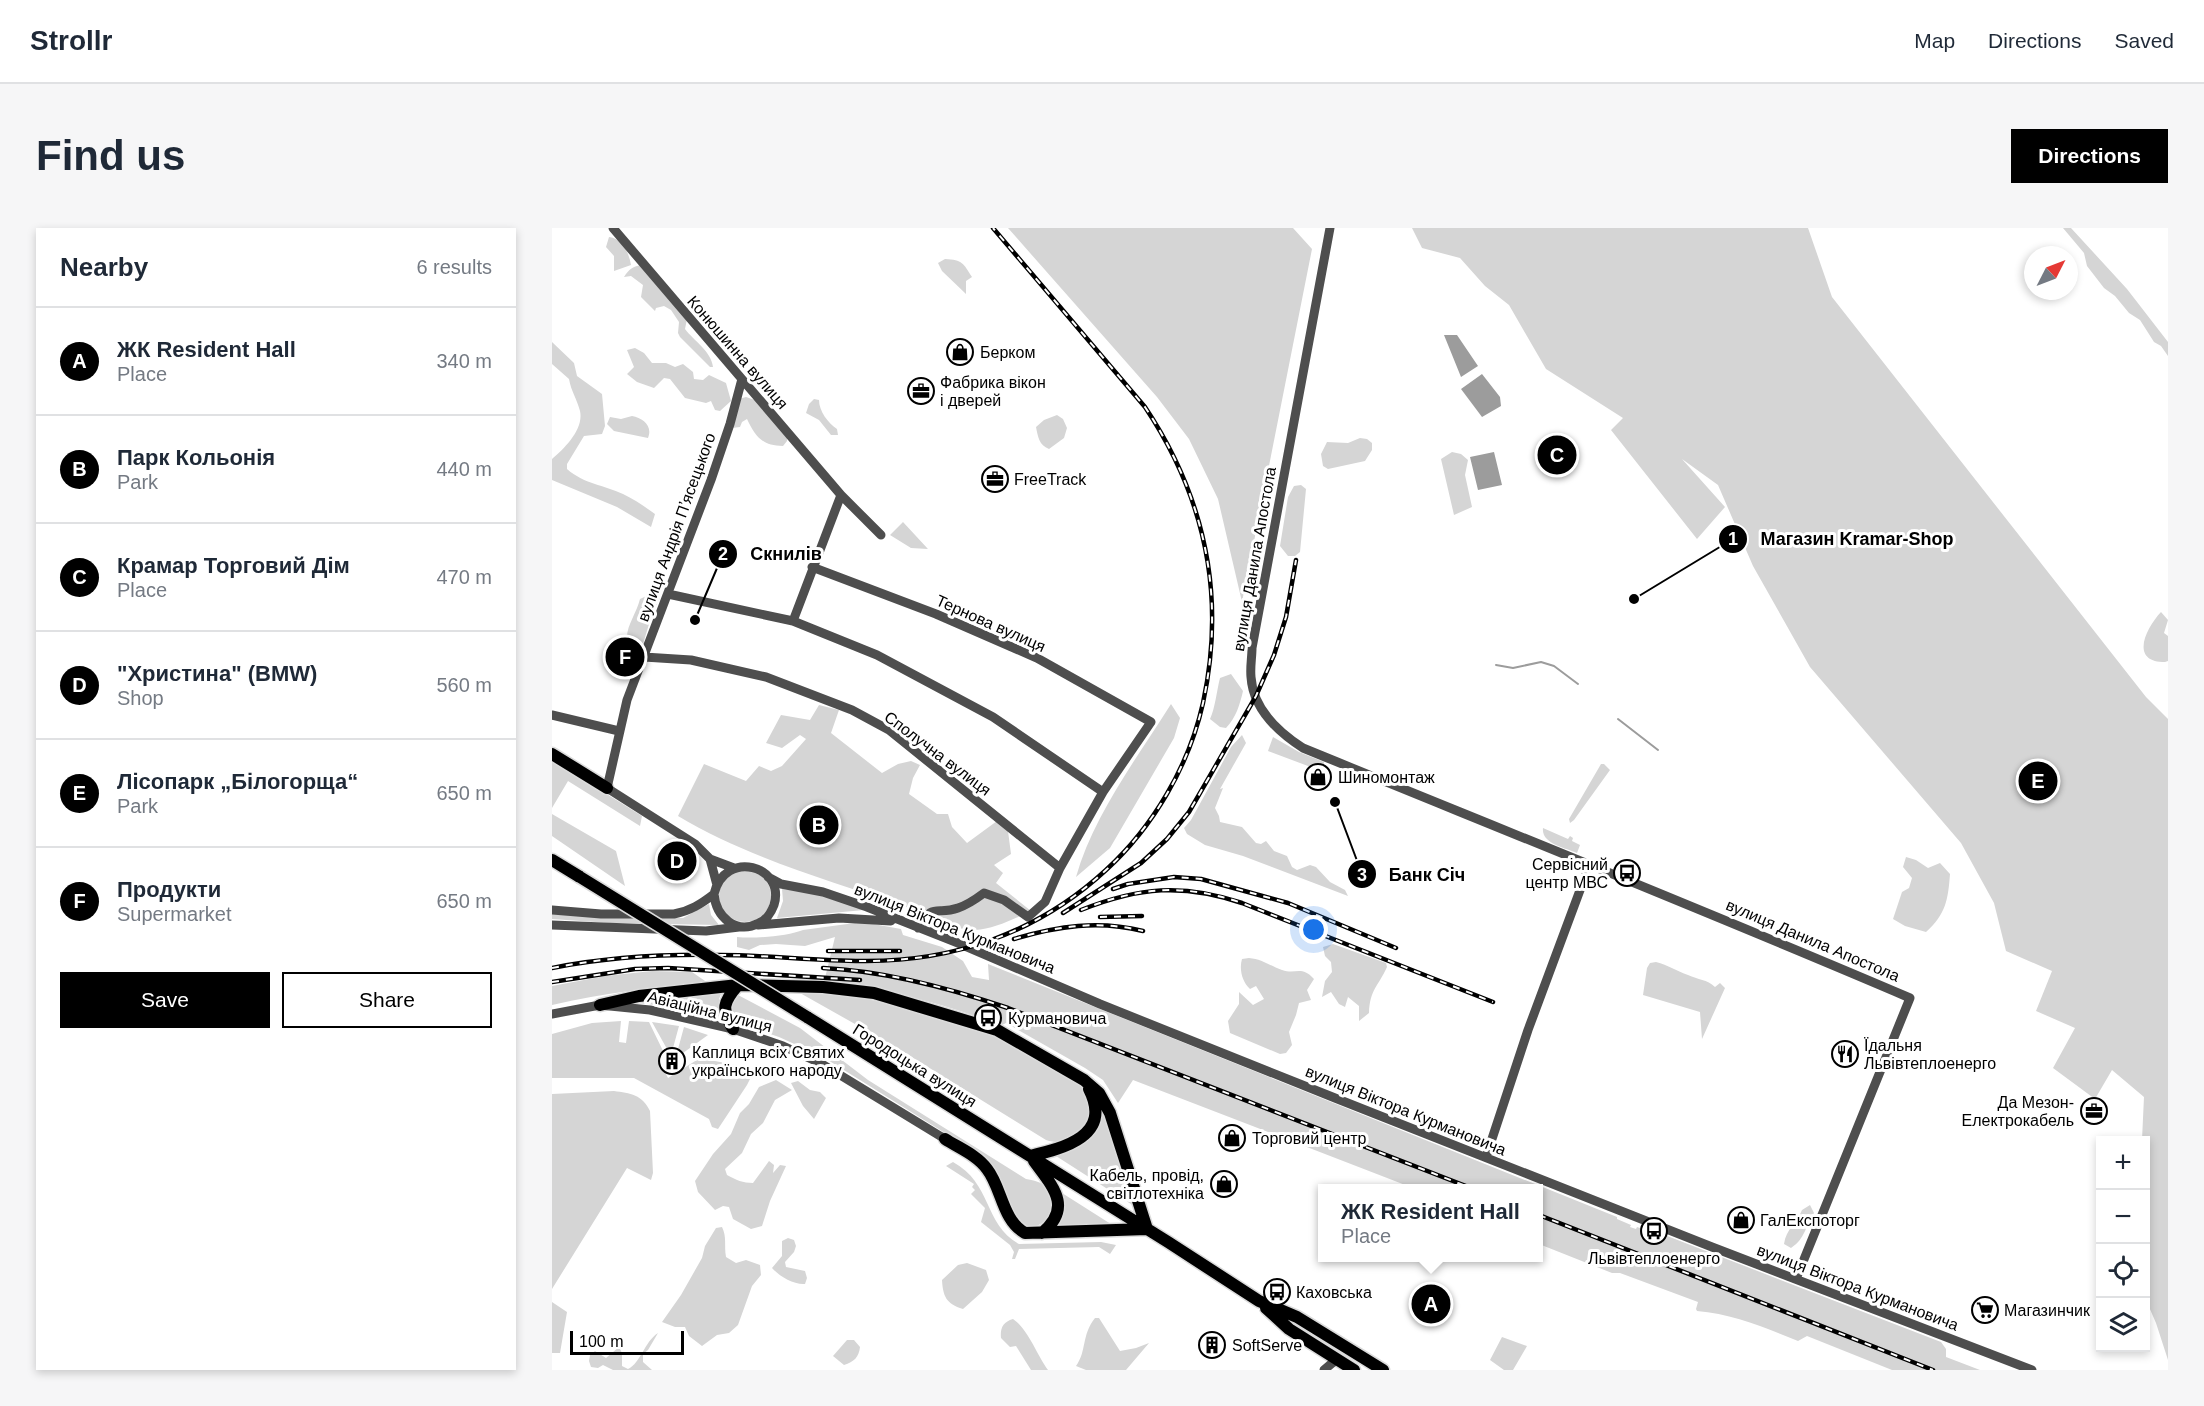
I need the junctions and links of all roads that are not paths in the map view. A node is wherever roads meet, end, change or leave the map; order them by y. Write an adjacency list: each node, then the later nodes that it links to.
1 (613, 228): 3 (street, Конюшинна вулиця)
2 (1330, 228): 17 (street, вулиця Данила Апостола)
3 (742, 379): 4 (street, Конюшинна вулиця); 7 (street, вулиця Андрія Пʼясецького)
4 (841, 495): 5 (street, Конюшинна вулиця); 6 (street)
5 (881, 535)
6 (812, 567): 8 (street); 14 (street, Тернова вулиця)
7 (668, 594): 8 (street); 9 (street, вулиця Андрія Пʼясецького)
8 (792, 621): 14 (street)
9 (644, 657): 11 (street, вулиця Андрія Пʼясецького); 19 (street, Сполучна вулиця)
10 (552, 715): 11 (street)
11 (619, 731): 13 (street, вулиця Андрія Пʼясецького)
12 (552, 754): 13 (main road)
13 (607, 788): 15 (street)
14 (1103, 792): 19 (street)
15 (710, 859): 18 (street); 21 (street)
16 (552, 860): 33 (main road, Городоцька вулиця, bridge)
17 (1589, 866): 34 (street); 37 (street, вулиця Данила Апостола)
18 (734, 868): 20 (street); 21 (street)
19 (1060, 868): 26 (street)
20 (768, 878): 23 (street, вулиця Віктора Курмановича); 25 (street)
21 (715, 890): 22 (street); 25 (street)
22 (552, 910)
23 (902, 922): 25 (street); 26 (street, вулиця Віктора Курмановича)
24 (552, 924): 25 (street)
25 (749, 927)
26 (918, 928): 34 (street, вулиця Віктора Курмановича)
27 (738, 986): 28 (main road); 30 (main road); 31 (main road)
28 (600, 1005): 29 (street, Авіаційна вулиця); 30 (street, Авіаційна вулиця)
29 (552, 1014)
30 (733, 1029): 32 (street, Авіаційна вулиця)
31 (1084, 1080): 33 (main road); 35 (main road)
32 (945, 1139): 36 (main road)
33 (1030, 1156): 35 (main road, Городоцька вулиця); 36 (main road)
34 (1486, 1157): 37 (street, вулиця Віктора Курмановича)
35 (1147, 1229): 36 (main road); 38 (main road, Городоцька вулиця)
36 (1042, 1233)
37 (1796, 1279): 45 (street, вулиця Віктора Курмановича)
38 (1259, 1301): 39 (main road, Городоцька вулиця); 40 (main road, Городоцька вулиця)
39 (1328, 1336): 40 (main road); 41 (main road, Городоцька вулиця)
40 (1337, 1359): 41 (main road); 42 (street); 43 (main road, Городоцька вулиця)
41 (1365, 1359): 44 (main road, Городоцька вулиця)
42 (1324, 1370)
43 (1354, 1370)
44 (1383, 1370)
45 (2032, 1370)

